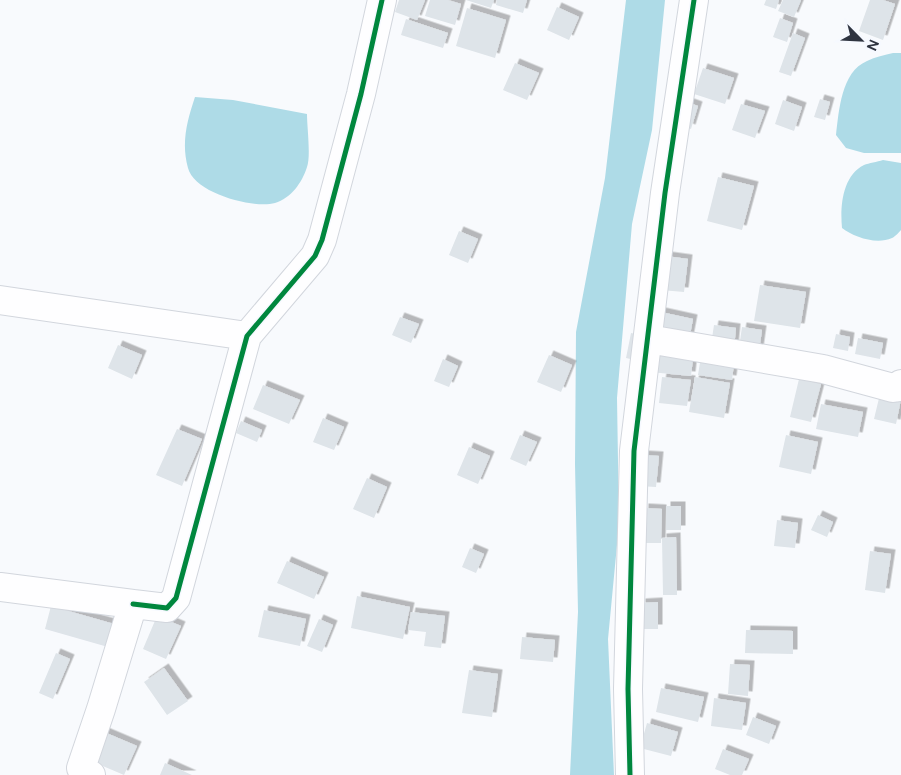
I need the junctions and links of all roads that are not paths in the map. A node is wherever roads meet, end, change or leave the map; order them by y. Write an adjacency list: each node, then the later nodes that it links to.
1 (382, 0): 4 (street)
2 (694, 0): 5 (street)
3 (0, 300): 4 (street)
4 (246, 336): 8 (street)
5 (648, 339): 6 (street); 10 (street)
6 (901, 384)
7 (0, 587): 8 (street)
8 (133, 604): 9 (street)
9 (91, 775)
10 (630, 775)

